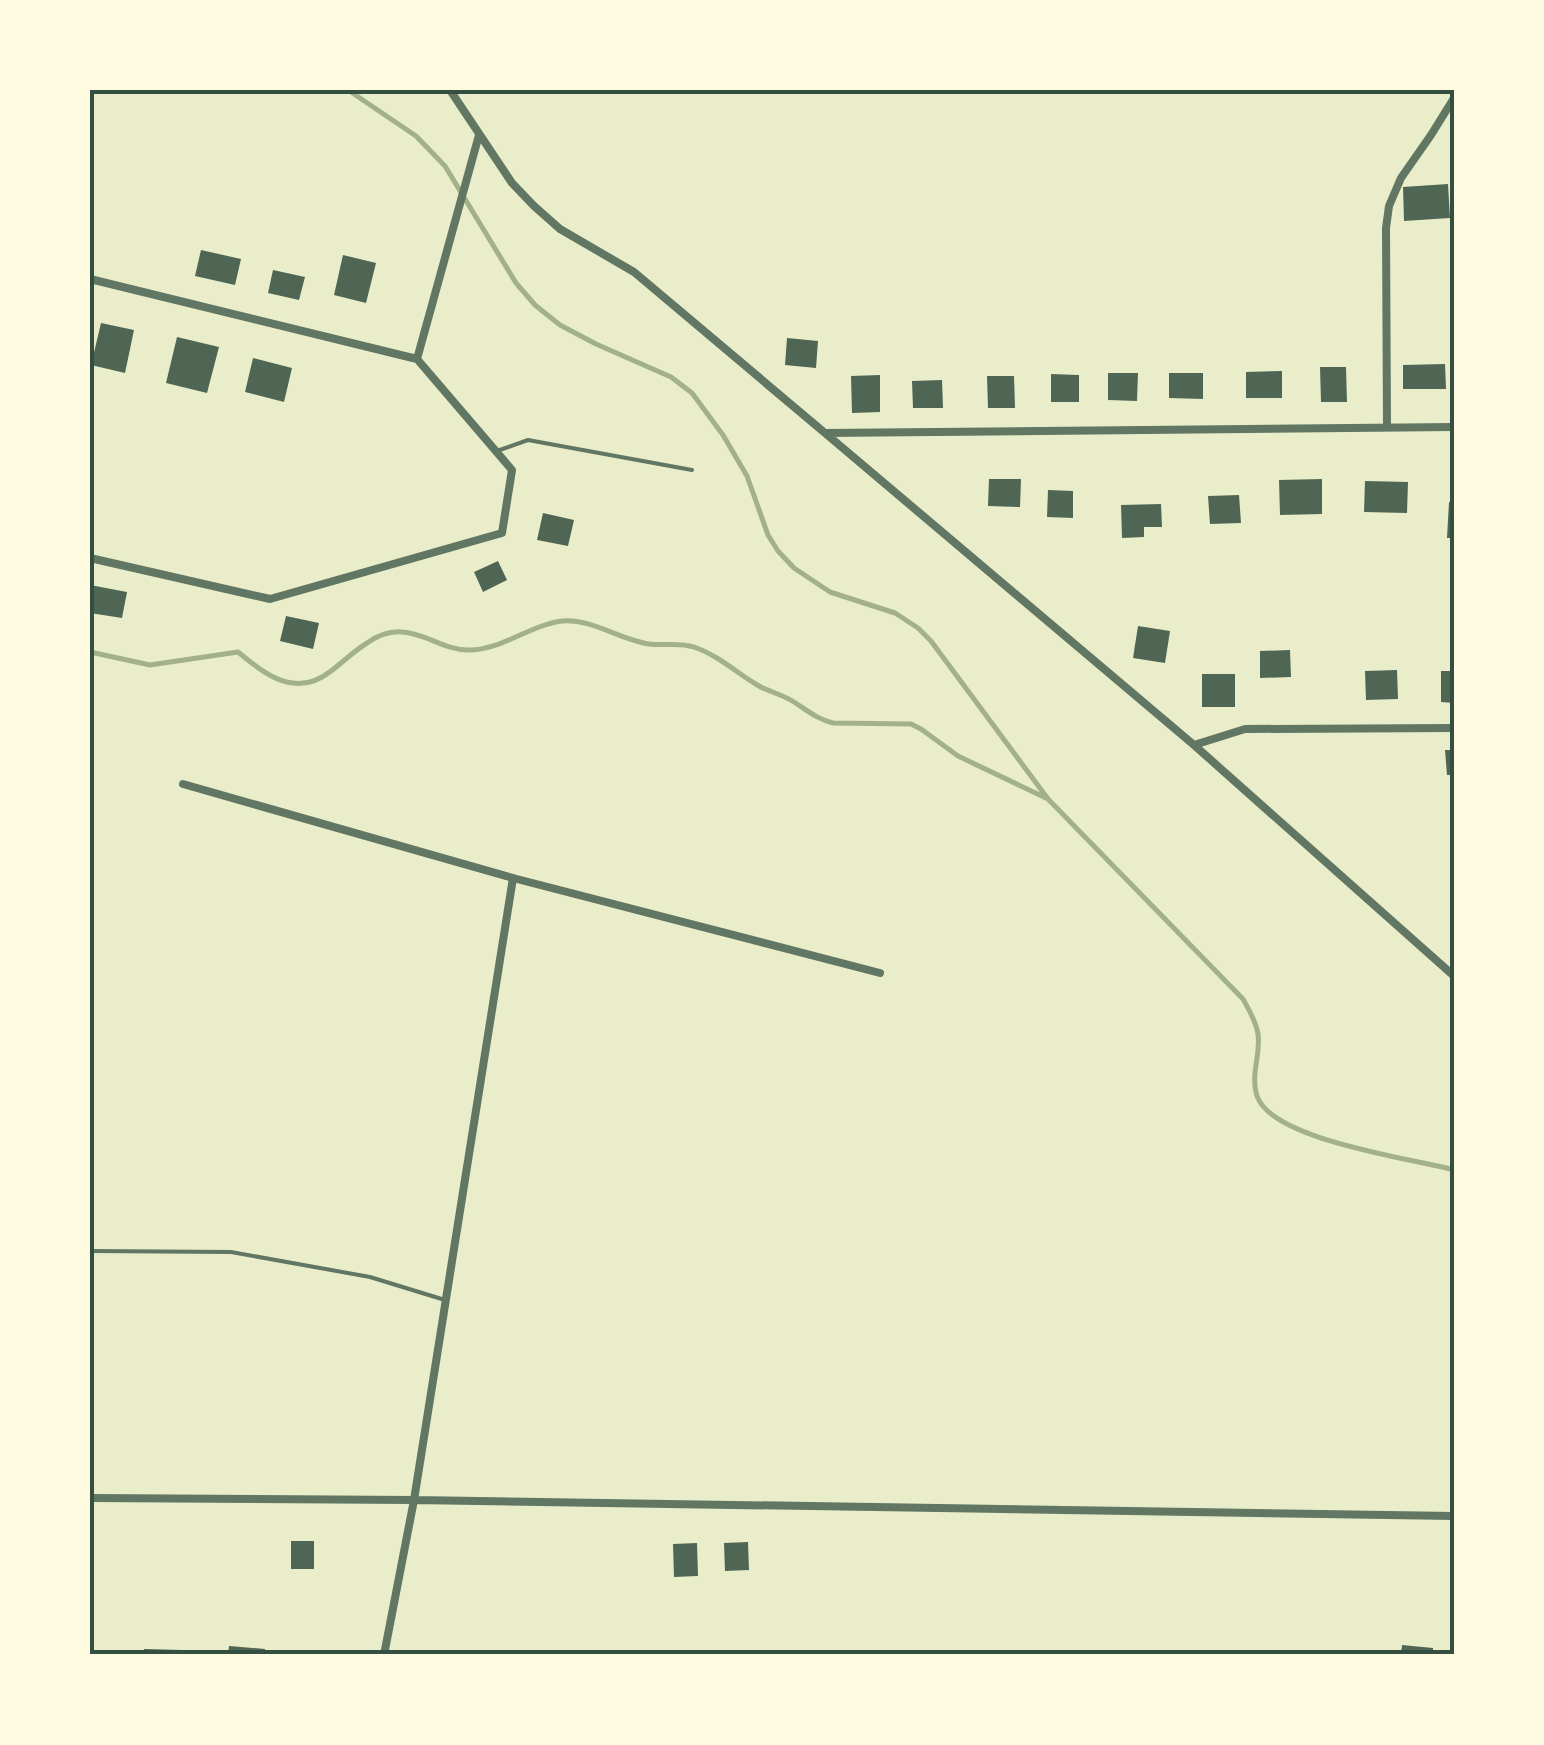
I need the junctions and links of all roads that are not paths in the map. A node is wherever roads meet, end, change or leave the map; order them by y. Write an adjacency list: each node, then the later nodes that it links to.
1 (450, 90): 3 (street)
2 (1454, 98): 6 (street)
3 (479, 136): 5 (street); 8 (street)
4 (90, 279): 5 (street)
5 (416, 359): 9 (street)
6 (1387, 427): 7 (street); 8 (street)
7 (1454, 427)
8 (825, 434): 13 (street)
9 (496, 451): 10 (lane); 11 (street)
10 (692, 470)
11 (90, 558)
12 (1454, 728): 13 (street)
13 (1194, 745): 17 (street)
14 (183, 784): 15 (street)
15 (513, 878): 16 (street); 19 (street)
16 (880, 972)
17 (1454, 976)
18 (90, 1251): 19 (lane)
19 (446, 1300): 21 (street)
20 (90, 1498): 21 (street)
21 (414, 1500): 22 (street); 23 (street)
22 (1454, 1516)
23 (384, 1655)

